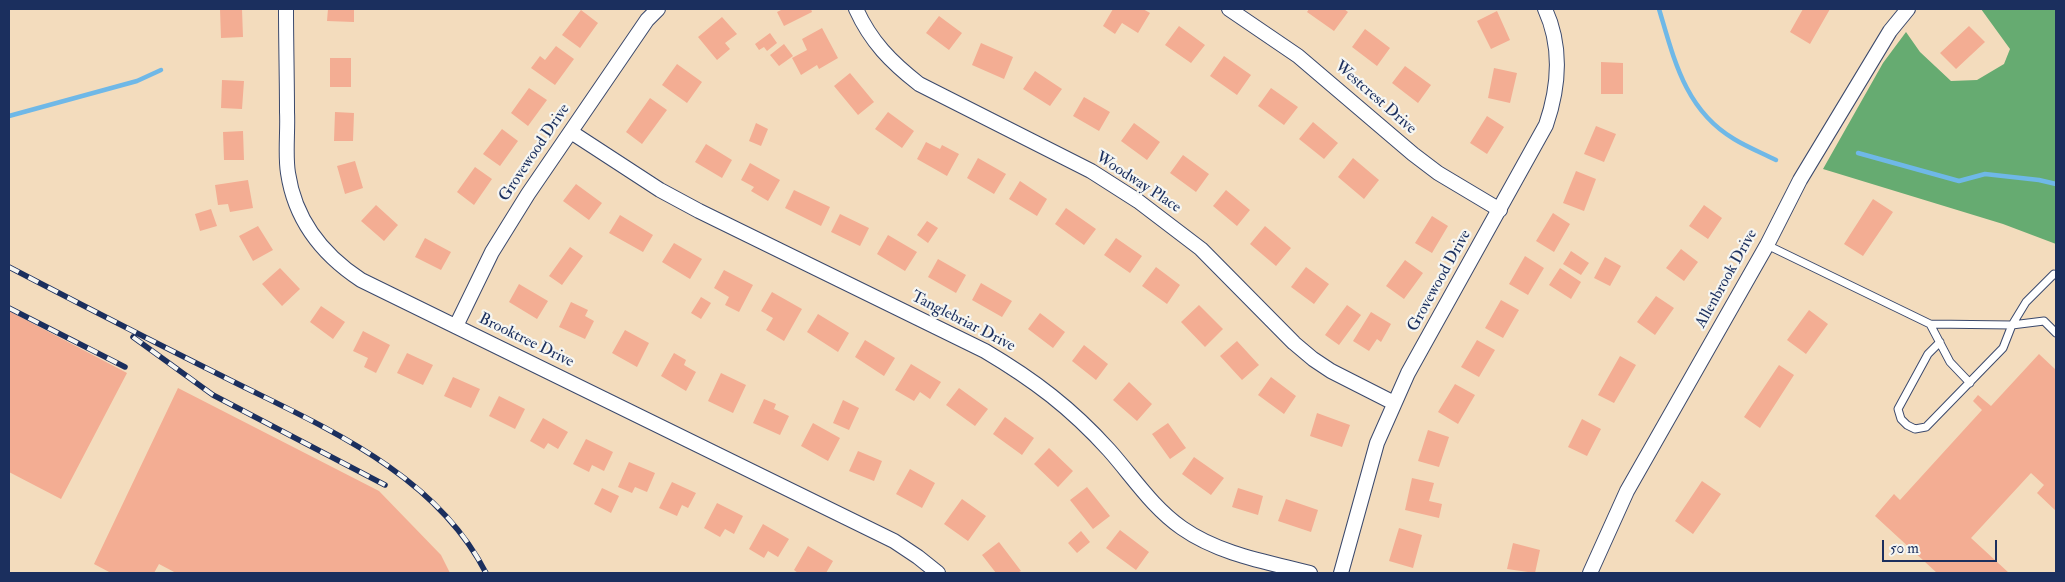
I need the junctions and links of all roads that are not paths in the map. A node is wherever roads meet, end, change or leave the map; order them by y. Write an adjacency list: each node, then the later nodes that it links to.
1 (286, 9): 13 (street, Brooktree Drive)
2 (658, 9): 7 (street, Grovewood Drive)
3 (856, 9): 17 (street, Woodway Place)
4 (1229, 9): 8 (street, Westcrest Drive)
5 (1545, 9): 8 (street, Grovewood Drive)
6 (1908, 9): 9 (street, Allenbrook Drive)
7 (570, 132): 13 (street, Grovewood Drive); 19 (street, Tanglebriar Drive)
8 (1500, 210): 17 (street, Grovewood Drive)
9 (1767, 245): 11 (lane); 21 (street, Allenbrook Drive)
10 (2056, 276): 12 (lane)
11 (1930, 324): 12 (lane); 15 (lane)
12 (2012, 325): 14 (lane); 16 (lane)
13 (456, 326): 18 (street, Brooktree Drive)
14 (2056, 333)
15 (1940, 342): 16 (lane); 16 (lane)
16 (1970, 383)
17 (1394, 403): 20 (street, Grovewood Drive)
18 (938, 573)
19 (1310, 573)
20 (1341, 573)
21 (1590, 573)

